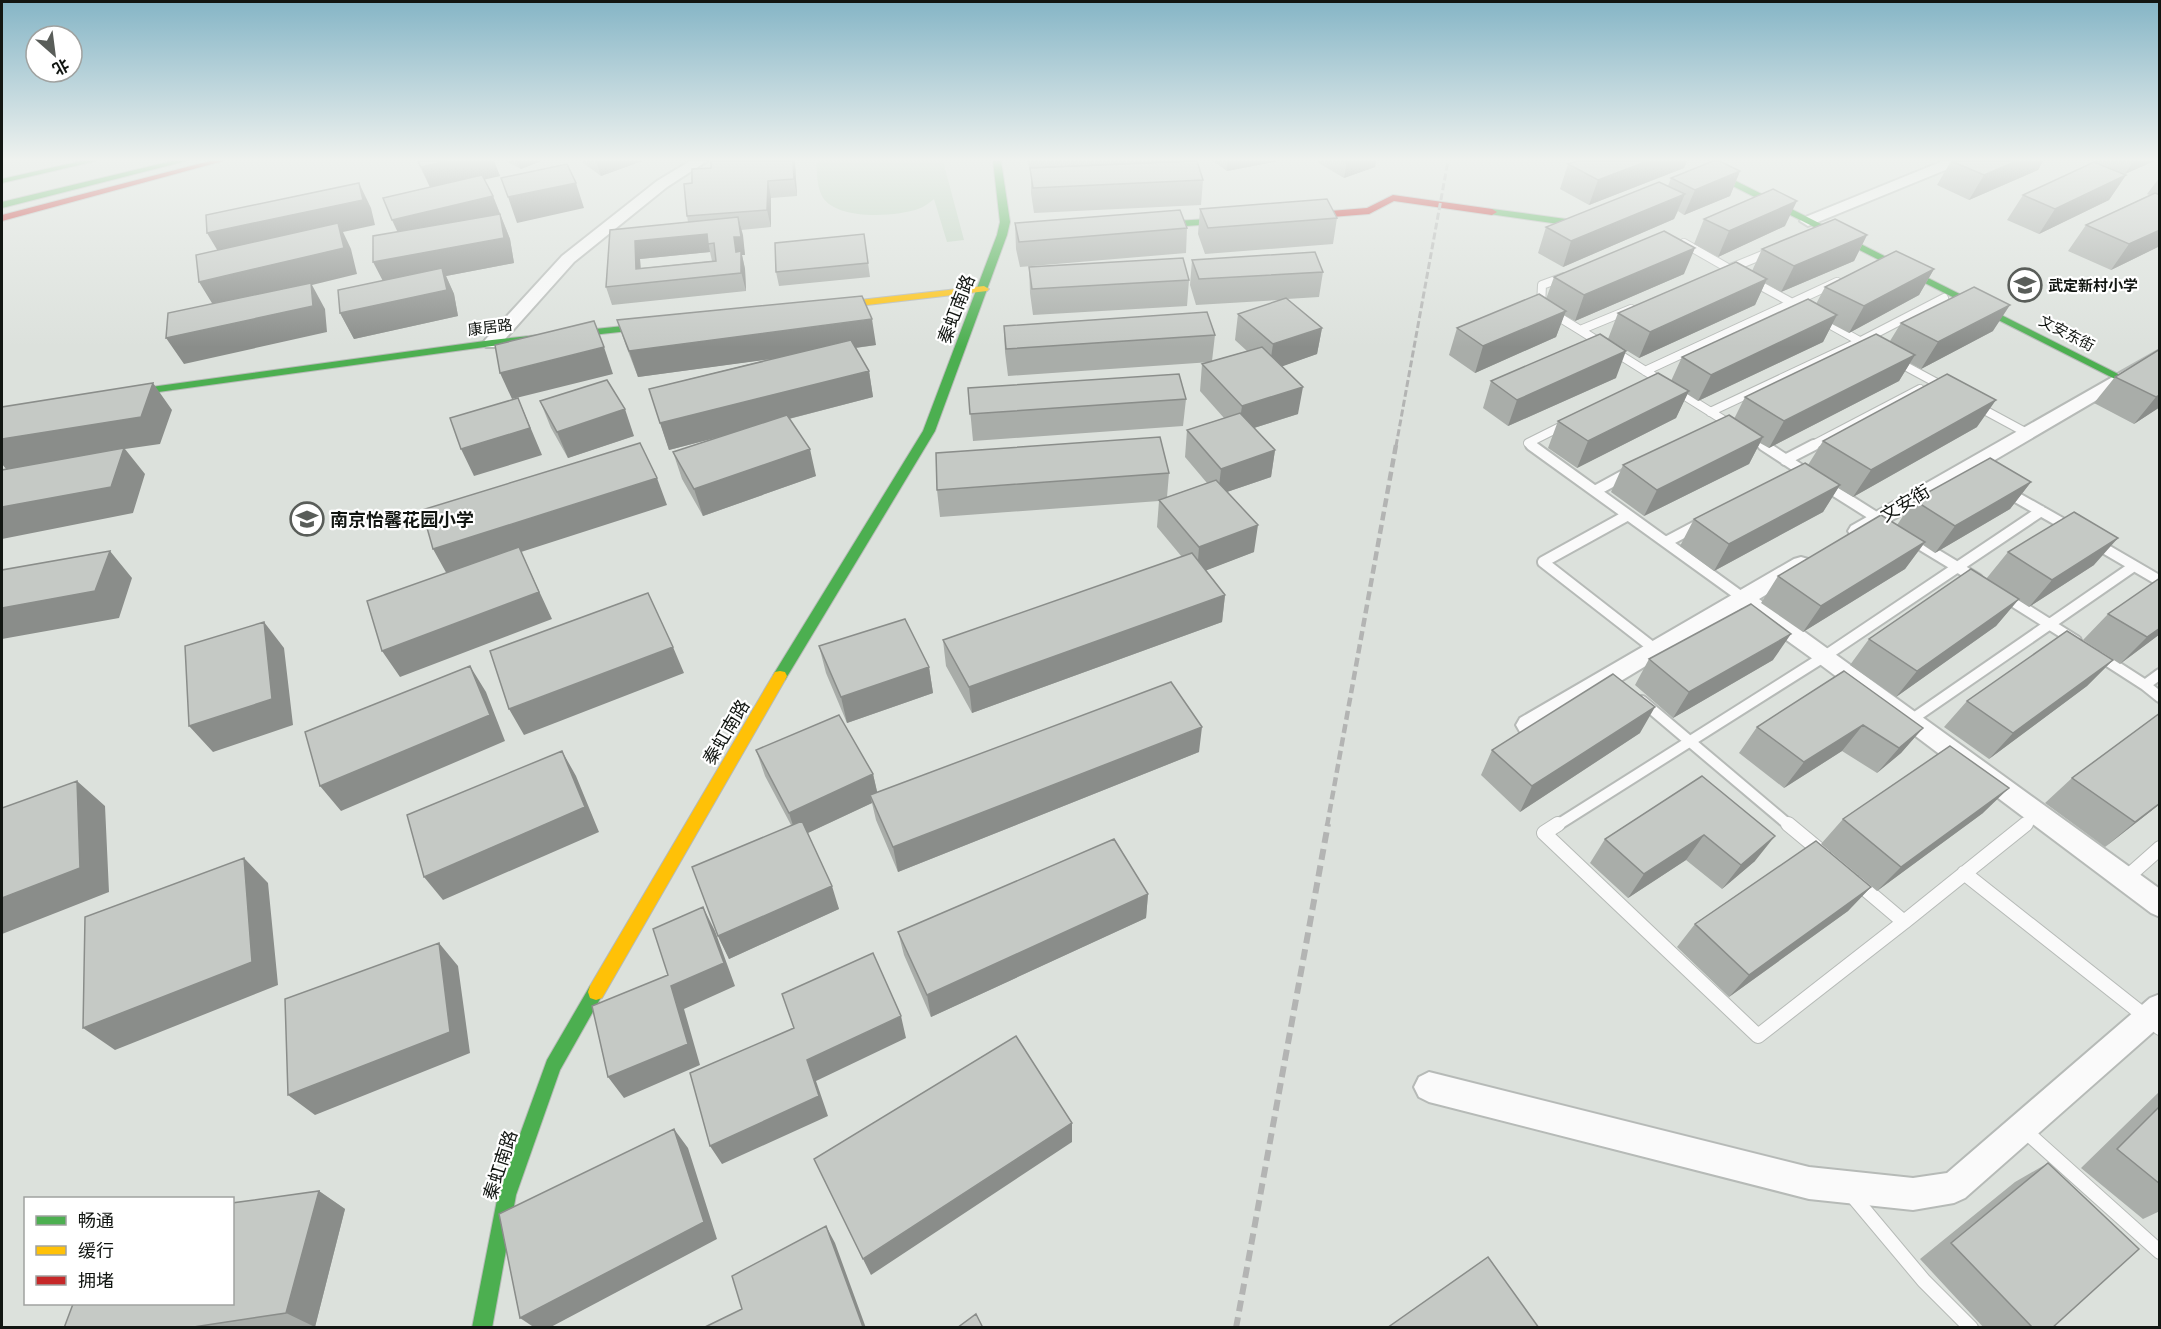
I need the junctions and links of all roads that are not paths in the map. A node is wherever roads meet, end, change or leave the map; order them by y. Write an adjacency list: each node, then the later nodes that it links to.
1 (613, 223): 22 (street)
2 (1005, 223): 14 (main road, 秦虹南路)
3 (1195, 223): 6 (main road)
4 (1807, 223): 7 (main road, 文安东街)
5 (1826, 223): 7 (street)
6 (1131, 227)
7 (1816, 228): 27 (main road, 文安东街)
8 (1672, 236): 10 (lane)
9 (1782, 247): 10 (lane)
10 (1729, 268): 12 (lane); 17 (lane)
11 (1575, 273): 20 (lane)
12 (1719, 273)
13 (1846, 278): 17 (lane)
14 (984, 289): 18 (main road); 82 (main road, 秦虹南路)
15 (1944, 298): 21 (lane)
16 (1644, 303): 20 (lane)
17 (1792, 303): 21 (lane); 26 (lane)
18 (813, 308)
19 (671, 324): 22 (main road, 康居路)
20 (1580, 330): 26 (lane)
21 (1861, 341): 23 (lane); 34 (lane)
22 (492, 343): 32 (main road, 康居路)
23 (1882, 353)
24 (2160, 355): 27 (street, 文安街)
25 (1892, 359): 29 (lane)
26 (1645, 371): 28 (lane)
27 (2119, 377): 38 (street, 文安街)
28 (1658, 379): 30 (lane); 34 (lane)
29 (1934, 382): 31 (lane); 39 (lane)
30 (1648, 384)
31 (1954, 393)
32 (104, 396)
33 (1964, 399): 38 (lane)
34 (1710, 412): 36 (lane)
35 (1578, 418): 44 (lane)
36 (1726, 422): 37 (lane); 39 (lane)
37 (1716, 428)
38 (2025, 432): 48 (street, 文安街)
39 (1785, 460): 40 (lane)
40 (1800, 469): 42 (lane); 48 (lane)
41 (1635, 470): 44 (lane)
42 (1790, 475)
43 (1994, 484): 45 (lane)
44 (1594, 491): 46 (lane)
45 (2041, 511): 50 (lane); 55 (lane)
46 (1628, 515): 53 (lane); 60 (lane)
47 (1707, 520): 53 (lane)
48 (1883, 522): 52 (street, 文安街)
49 (1898, 531): 55 (lane)
50 (2078, 533)
51 (2088, 539): 56 (lane)
52 (1840, 541)
53 (1666, 542): 58 (lane)
54 (1821, 553): 58 (street)
55 (1956, 566): 59 (lane); 61 (lane)
56 (2134, 566): 57 (lane); 59 (lane)
57 (2160, 581)
58 (1743, 598): 60 (street); 61 (street)
59 (2051, 624): 64 (lane); 66 (lane)
60 (1656, 650): 63 (street)
61 (1825, 656): 66 (street); 68 (lane)
62 (2160, 674): 64 (lane)
63 (1621, 683): 67 (street); 68 (lane)
64 (2145, 685): 65 (lane)
65 (2160, 697)
66 (1911, 720): 69 (street)
67 (1528, 725)
68 (1691, 741): 71 (lane); 76 (lane)
69 (2038, 814): 72 (lane); 74 (street)
70 (2160, 848): 74 (lane)
71 (1833, 862)
72 (1964, 873): 76 (lane); 77 (lane)
73 (1851, 877): 76 (lane)
74 (2124, 879): 75 (street)
75 (2160, 905)
76 (1904, 922)
77 (2155, 1017): 79 (street)
78 (1429, 1087): 80 (street)
79 (2021, 1128): 80 (street); 81 (lane)
80 (1845, 1187): 83 (lane)
81 (2160, 1252)
82 (482, 1328)
83 (1971, 1328)

